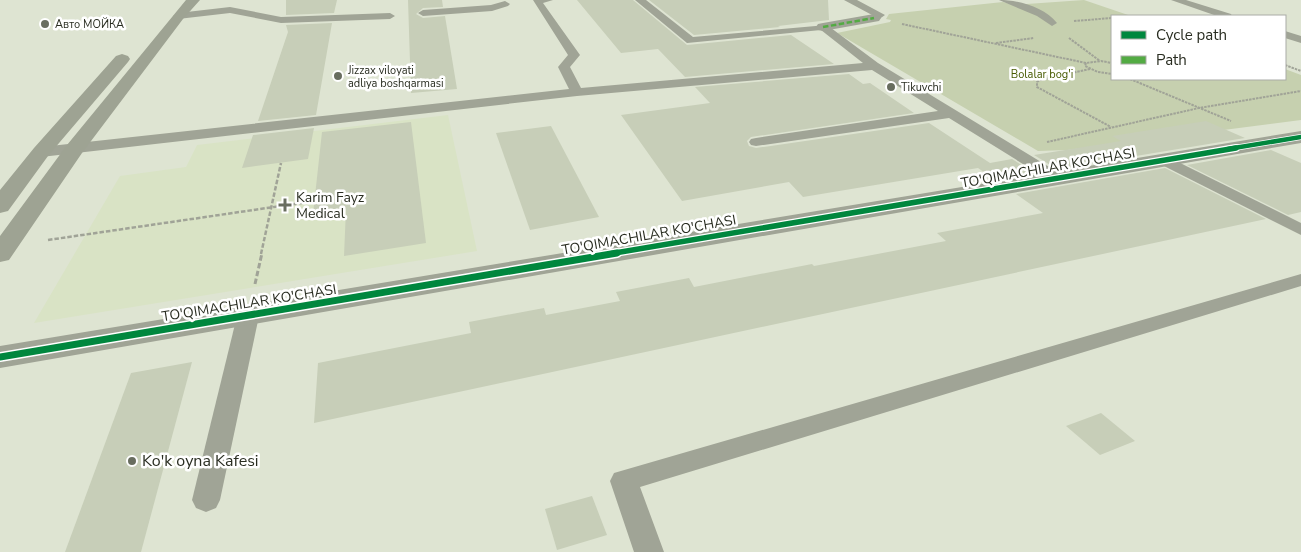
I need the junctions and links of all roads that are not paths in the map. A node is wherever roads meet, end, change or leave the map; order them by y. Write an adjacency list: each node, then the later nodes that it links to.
1 (193, 0): 8 (main road)
2 (640, 0): 14 (lane)
3 (848, 0): 12 (lane)
4 (1004, 0): 13 (lane)
5 (1176, 0): 10 (lane)
6 (538, 1): 18 (lane)
7 (507, 2): 9 (lane)
8 (176, 8): 11 (lane); 22 (main road); 23 (main road)
9 (423, 13)
10 (1224, 15)
11 (390, 16)
12 (874, 18): 14 (street)
13 (1052, 23)
14 (823, 27): 17 (lane, TO'QIMACHILAR KO'CHASI)
15 (1286, 34): 16 (lane)
16 (1301, 40)
17 (874, 66): 18 (lane); 19 (lane, TO'QIMACHILAR KO'CHASI)
18 (577, 92): 22 (lane)
19 (953, 113): 21 (lane); 25 (lane, TO'QIMACHILAR KO'CHASI)
20 (1301, 137): 24 (street, TO'QIMACHILAR KO'CHASI)
21 (756, 142)
22 (74, 149): 23 (lane); 28 (main road)
23 (41, 152): 26 (main road)
24 (1164, 160): 25 (street, TO'QIMACHILAR KO'CHASI); 27 (lane)
25 (1058, 179): 30 (street, TO'QIMACHILAR KO'CHASI)
26 (0, 206)
27 (1301, 230)
28 (3, 250)
29 (1301, 280): 33 (lane)
30 (248, 316): 31 (street, TO'QIMACHILAR KO'CHASI); 32 (lane)
31 (0, 357)
32 (206, 500)
33 (649, 552)

